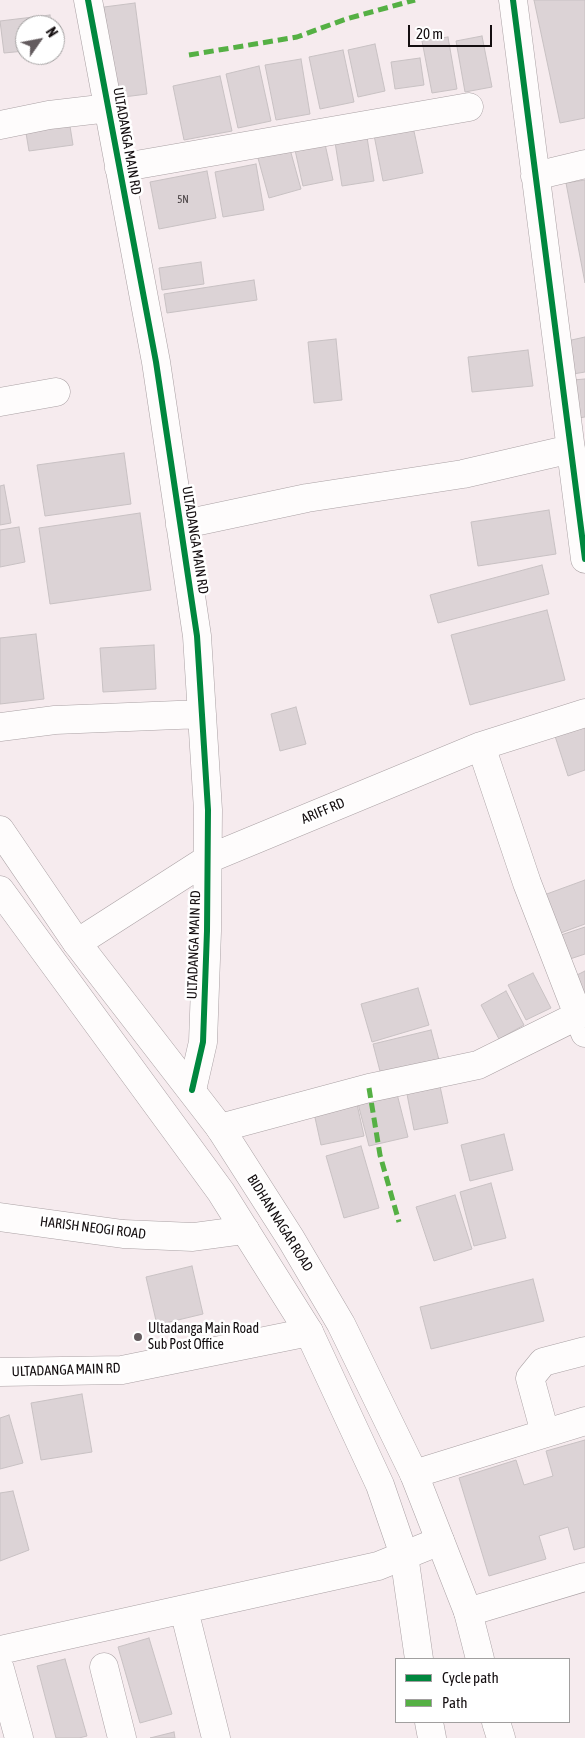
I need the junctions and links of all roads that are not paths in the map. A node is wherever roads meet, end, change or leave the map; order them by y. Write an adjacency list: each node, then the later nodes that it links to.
1 (88, 0): 4 (street, ULTADANGA MAIN RD)
2 (513, 0): 8 (street)
3 (469, 107): 7 (street)
4 (109, 108): 5 (street); 7 (street, ULTADANGA MAIN RD)
5 (0, 125)
6 (585, 164): 8 (street)
7 (119, 168): 12 (street, ULTADANGA MAIN RD)
8 (536, 176): 11 (street)
9 (56, 392): 10 (street)
10 (0, 402)
11 (571, 449): 12 (street); 13 (street)
12 (180, 525): 15 (street, ULTADANGA MAIN RD)
13 (585, 559)
14 (585, 713): 17 (street, ARIFF RD)
15 (202, 714): 16 (street); 19 (street, ULTADANGA MAIN RD)
16 (0, 728)
17 (481, 746): 19 (street, ARIFF RD); 22 (street)
18 (0, 830): 21 (street, BIDHAN NAGAR ROAD)
19 (208, 859): 21 (street, ARIFF RD); 23 (street, ULTADANGA MAIN RD)
20 (0, 890): 26 (street)
21 (78, 943): 23 (street, BIDHAN NAGAR ROAD)
22 (583, 1020): 24 (street)
23 (192, 1090): 24 (street, BIDHAN NAGAR ROAD)
24 (220, 1128): 32 (street, BIDHAN NAGAR ROAD)
25 (0, 1217): 26 (street, HARISH NEOGI ROAD)
26 (245, 1230): 27 (street)
27 (309, 1332): 29 (street, ULTADANGA MAIN RD); 34 (street)
28 (585, 1351): 31 (street)
29 (0, 1372)
30 (585, 1421): 31 (street)
31 (545, 1433): 32 (street)
32 (414, 1474): 33 (street, BIDHAN NAGAR ROAD)
33 (440, 1541): 34 (street); 37 (street, BIDHAN NAGAR ROAD)
34 (404, 1555): 36 (street); 39 (street)
35 (585, 1577): 37 (street)
36 (184, 1610): 38 (street); 47 (street)
37 (468, 1612): 40 (street, BIDHAN NAGAR ROAD)
38 (0, 1650)
39 (419, 1658)
40 (480, 1658)
41 (104, 1667): 46 (street)
42 (0, 1669): 45 (street)
43 (429, 1723): 48 (street)
44 (496, 1723): 49 (street)
45 (19, 1738)
46 (122, 1738)
47 (216, 1738)
48 (432, 1738)
49 (501, 1738)

